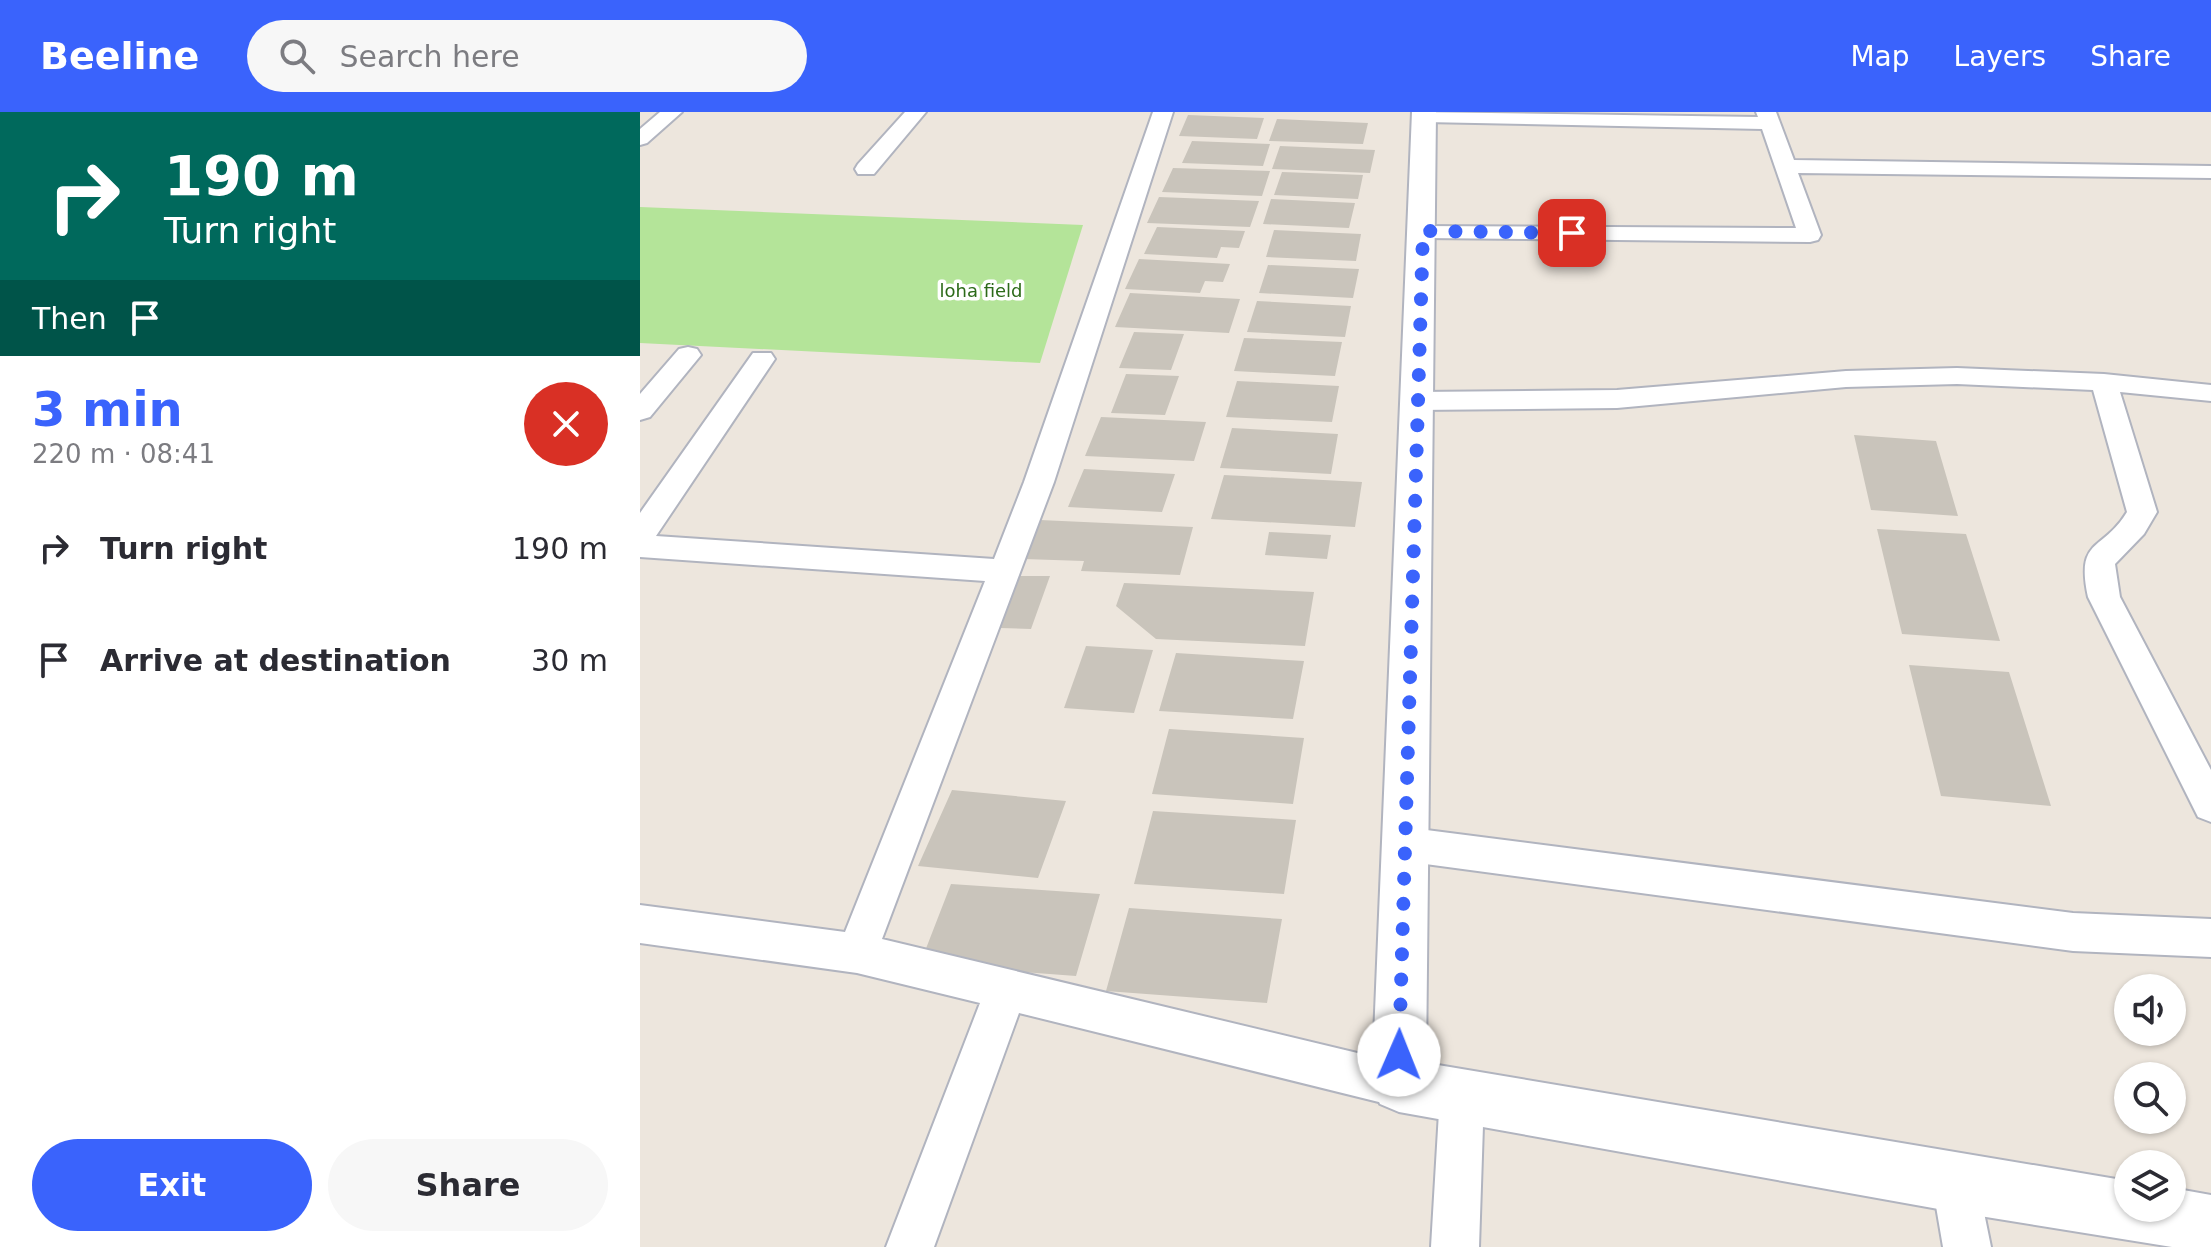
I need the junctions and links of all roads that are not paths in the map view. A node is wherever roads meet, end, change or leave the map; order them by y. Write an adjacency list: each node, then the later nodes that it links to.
1 (672, 112): 6 (street)
2 (916, 112): 8 (street)
3 (1163, 112): 19 (street)
4 (1424, 114): 5 (street); 10 (street)
5 (1768, 117): 7 (street)
6 (640, 139)
7 (1785, 166): 9 (street); 10 (street)
8 (866, 169)
9 (2211, 172)
10 (1423, 231): 15 (street)
11 (688, 355): 16 (street)
12 (762, 359): 17 (street)
13 (2104, 382): 14 (street); 15 (street); 20 (street)
14 (2211, 393)
15 (1417, 401): 21 (street)
16 (640, 411)
17 (640, 536)
18 (640, 546): 19 (street)
19 (1006, 571): 24 (street)
20 (2211, 806)
21 (1403, 844): 23 (street); 26 (street)
22 (640, 924): 24 (street)
23 (2211, 938)
24 (857, 953): 25 (street)
25 (1006, 990): 26 (street); 30 (street)
26 (1399, 1085): 27 (street)
27 (1462, 1095): 28 (street); 31 (street)
28 (1955, 1183): 29 (street); 32 (street)
29 (2211, 1224)
30 (910, 1247)
31 (1455, 1247)
32 (1967, 1247)

